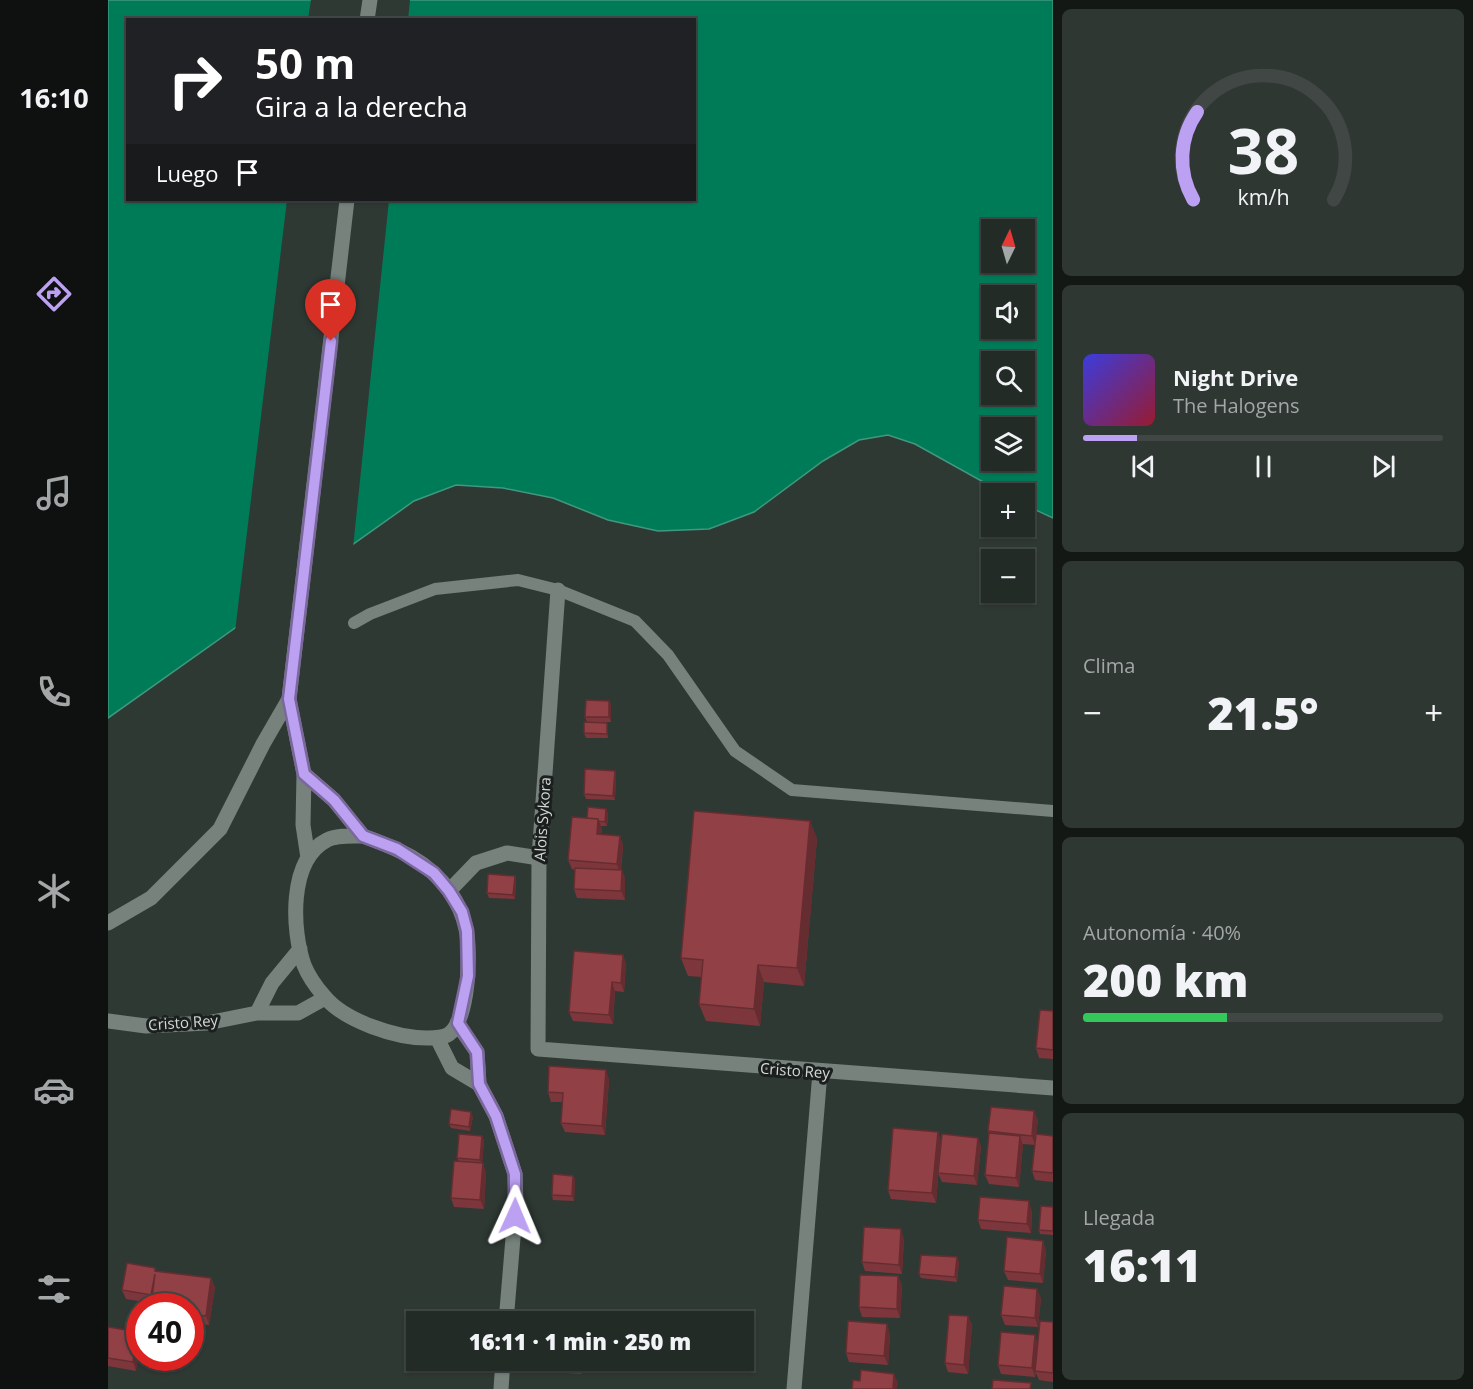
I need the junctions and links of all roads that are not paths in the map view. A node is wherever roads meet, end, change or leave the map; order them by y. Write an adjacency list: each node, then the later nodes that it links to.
1 (370, 0): 2 (street)
2 (367, 18)
3 (347, 201): 6 (street)
4 (558, 590): 5 (lane); 8 (lane); 11 (street, Alois Sykora)
5 (354, 623)
6 (289, 699): 7 (street); 13 (street)
7 (304, 774): 9 (street); 10 (street)
8 (1053, 811)
9 (363, 836): 10 (street); 12 (street)
10 (308, 858): 14 (street)
11 (539, 858): 12 (street); 20 (street, Alois Sykora)
12 (449, 891): 18 (street)
13 (108, 923)
14 (300, 949): 15 (street); 16 (street)
15 (325, 998): 16 (street, Cristo Rey); 19 (street)
16 (257, 1013): 17 (street, Cristo Rey)
17 (108, 1021)
18 (458, 1023): 19 (street); 22 (street)
19 (437, 1038): 22 (street)
20 (538, 1049): 21 (street, Cristo Rey)
21 (820, 1072): 23 (street, Cristo Rey); 27 (street)
22 (479, 1084): 24 (street)
23 (1053, 1088)
24 (507, 1311)
25 (502, 1371): 26 (street)
26 (501, 1389)
27 (794, 1389)

